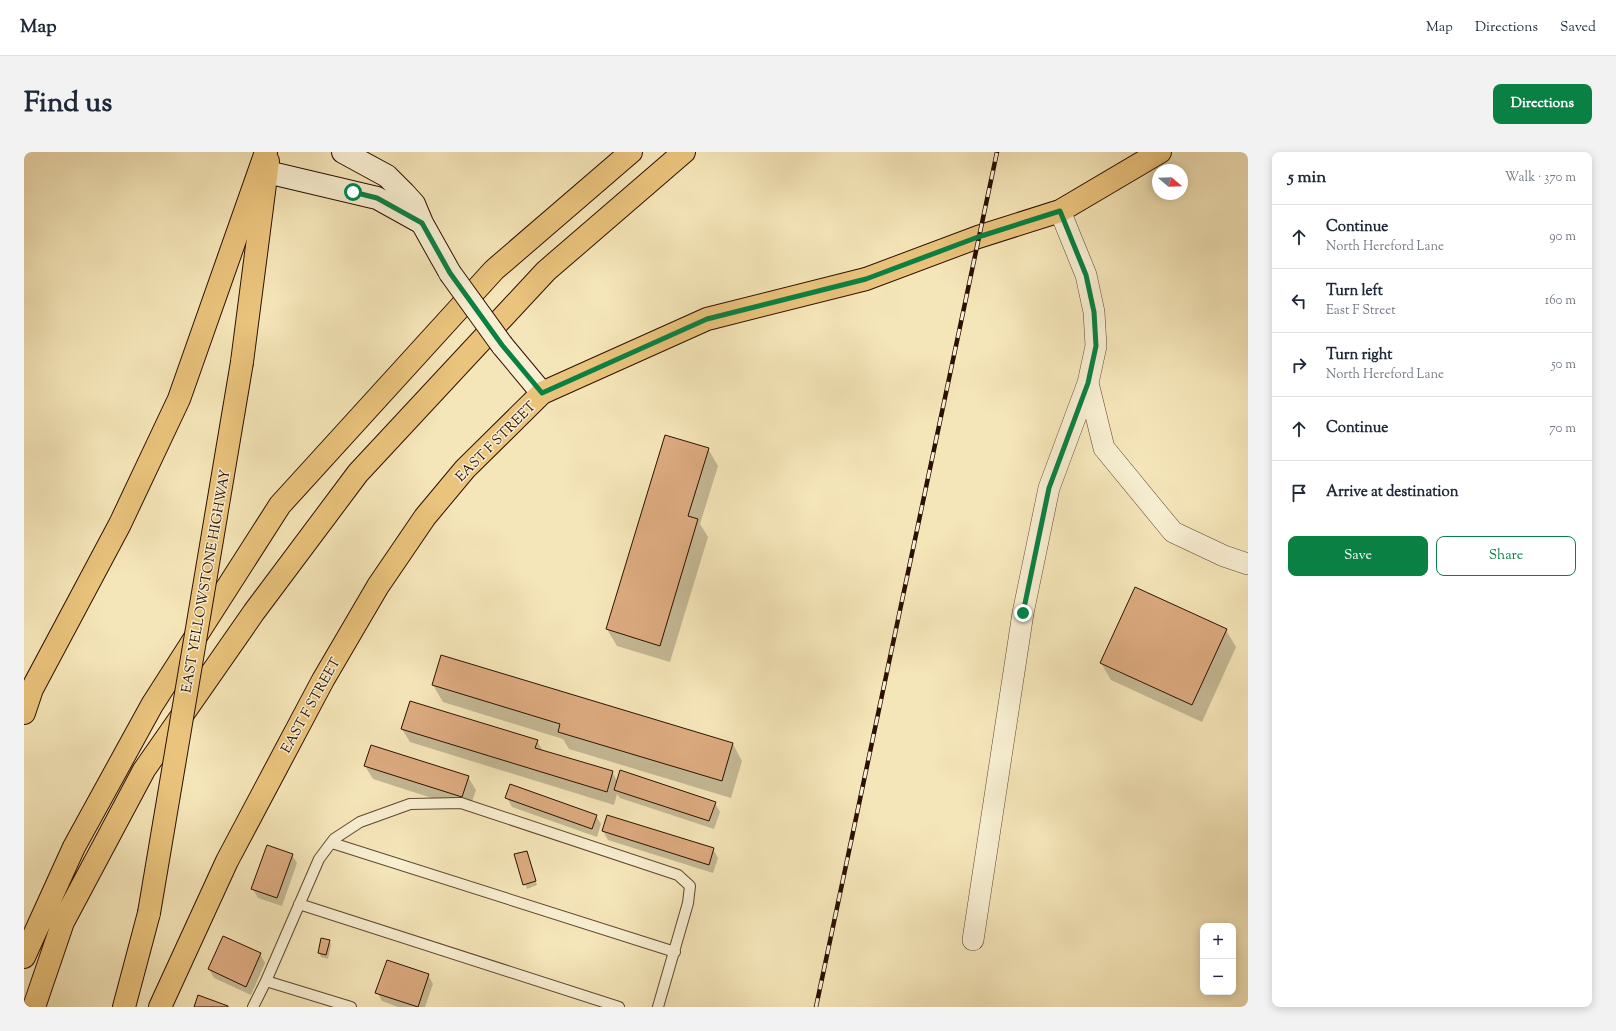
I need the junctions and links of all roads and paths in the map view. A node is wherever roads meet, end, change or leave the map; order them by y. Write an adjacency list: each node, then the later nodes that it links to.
1 (343, 152): 7 (main road)
2 (631, 152): 16 (main road)
3 (684, 152): 18 (main road)
4 (1160, 152): 6 (main road, EAST F STREET)
5 (267, 158): 7 (main road); 11 (main road); 19 (main road, EAST YELLOWSTONE HIGHWAY, bridge)
6 (1060, 211): 8 (street); 9 (main road, EAST F STREET)
7 (422, 223): 9 (main road, bridge)
8 (1088, 383): 10 (street); 14 (street)
9 (542, 393): 20 (main road, EAST F STREET)
10 (1248, 564)
11 (24, 713)
12 (332, 843): 13 (lane); 15 (lane); 15 (lane)
13 (299, 904): 17 (lane); 23 (lane)
14 (973, 940)
15 (675, 952): 24 (lane)
16 (24, 957)
17 (266, 981): 21 (lane); 22 (lane)
18 (34, 1007)
19 (124, 1007)
20 (160, 1007)
21 (253, 1007)
22 (351, 1007)
23 (618, 1007)
24 (658, 1007)

